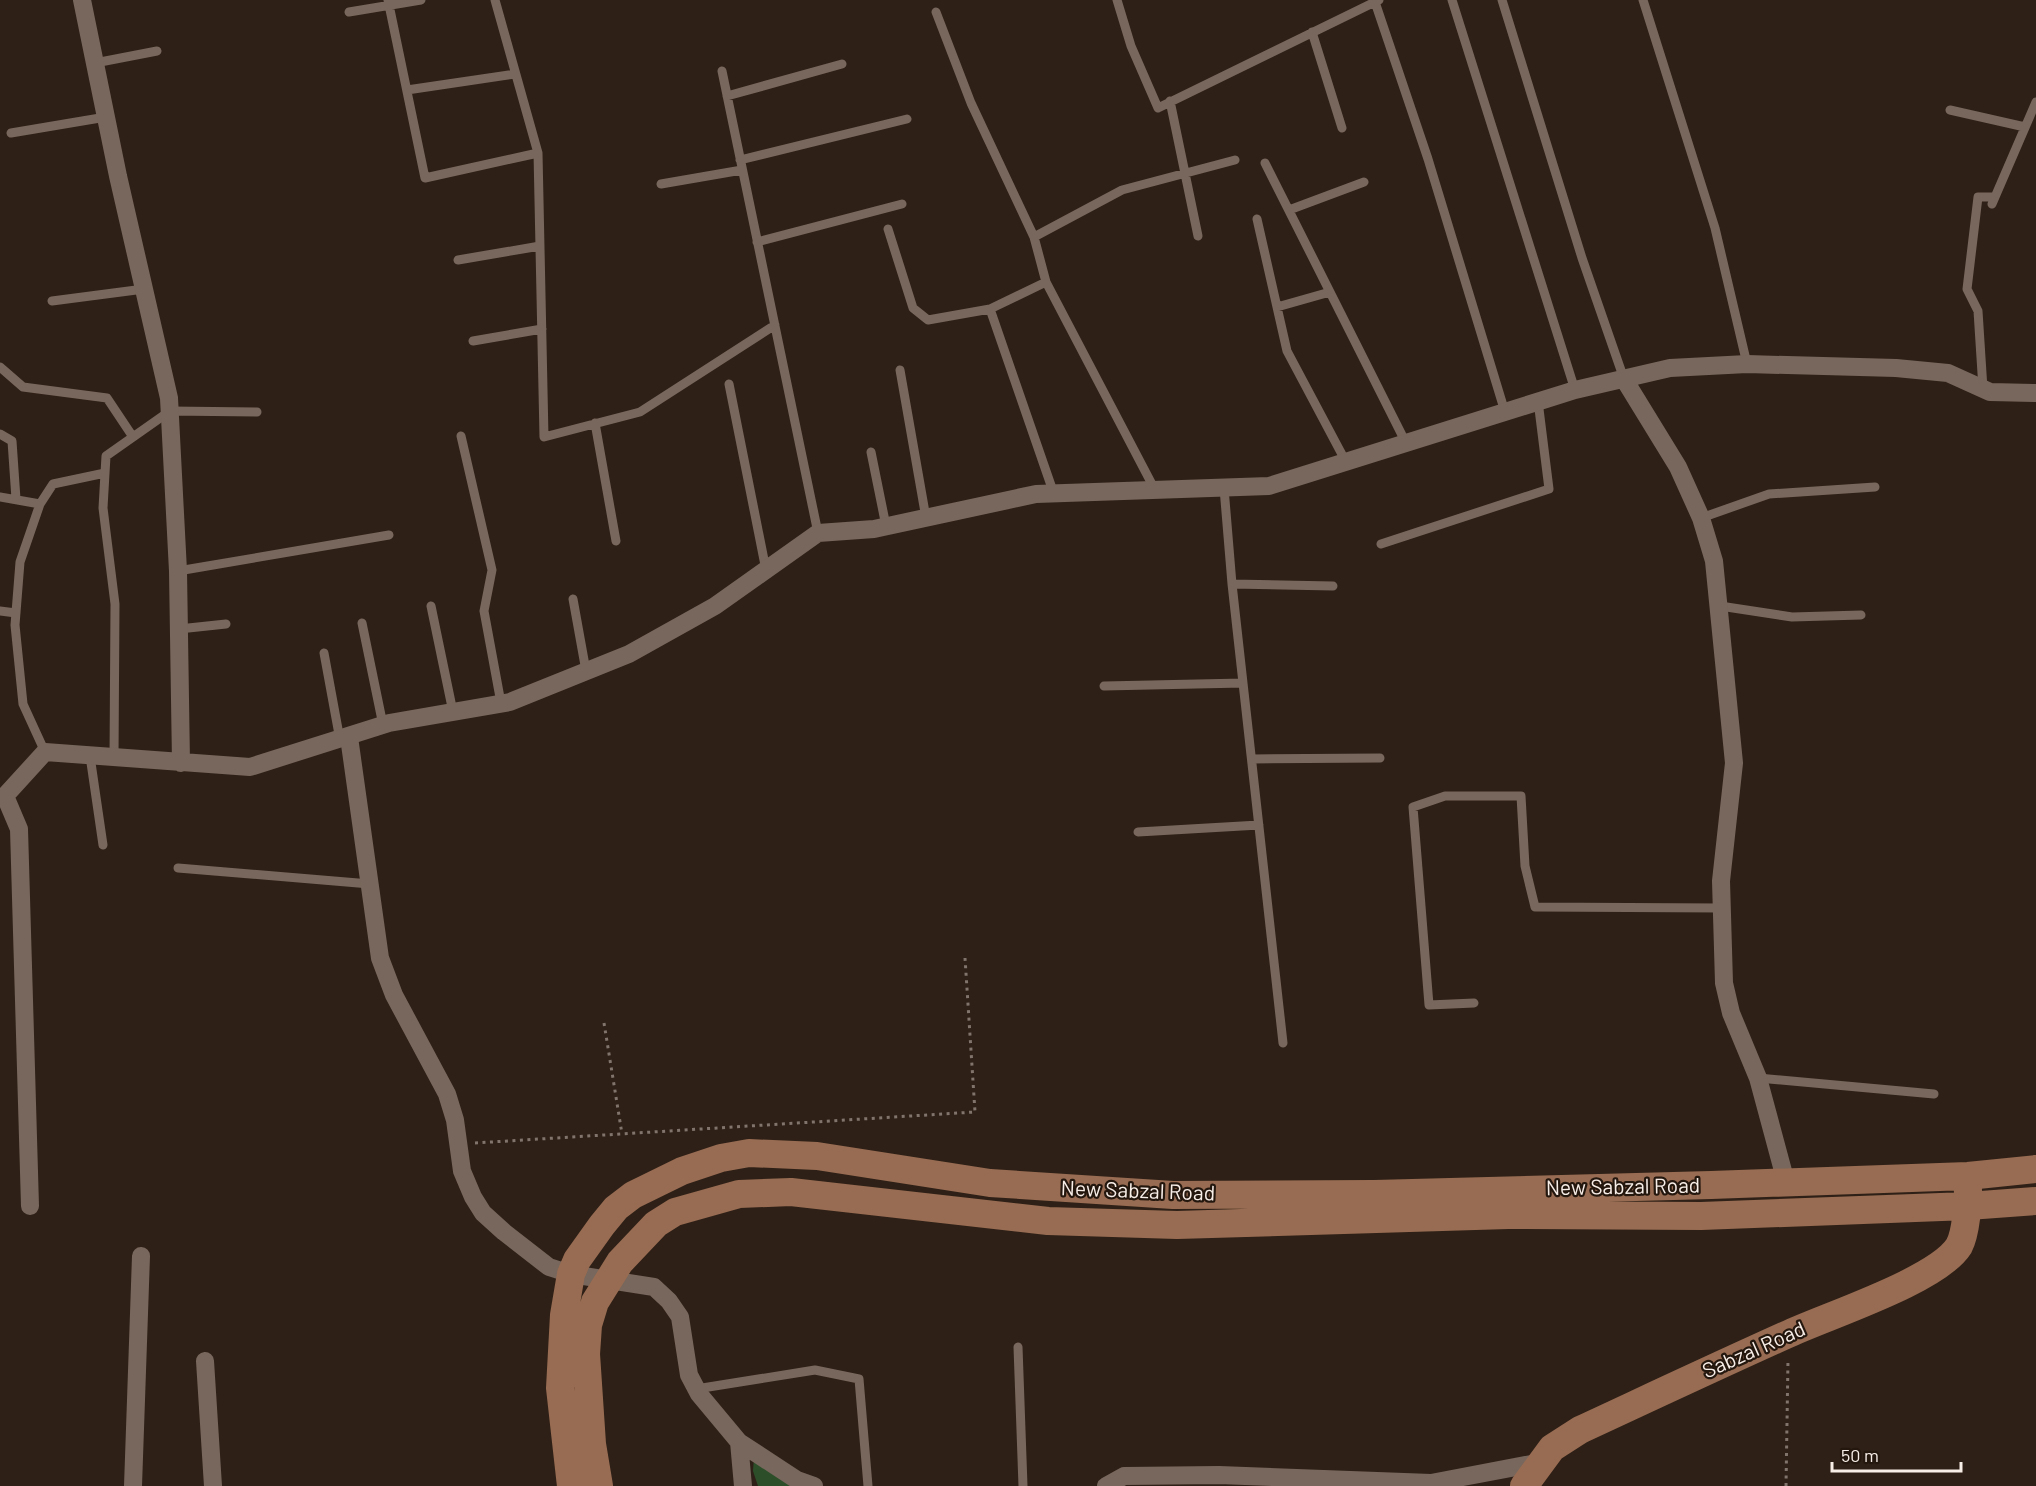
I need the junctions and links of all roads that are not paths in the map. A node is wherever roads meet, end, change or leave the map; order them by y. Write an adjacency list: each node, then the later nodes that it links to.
1 (82, 0): 16 (street)
2 (421, 0): 10 (lane)
3 (495, 0): 19 (lane)
4 (1117, 0): 22 (lane)
5 (1354, 0): 11 (lane)
6 (1452, 0): 61 (lane)
7 (1502, 0): 58 (lane)
8 (1643, 0): 55 (lane)
9 (1377, 1): 11 (lane); 66 (lane)
10 (388, 3): 12 (lane); 20 (lane)
11 (1358, 10): 14 (lane)
12 (350, 12)
13 (936, 12): 42 (lane)
14 (1312, 32): 22 (lane); 28 (lane)
15 (157, 51): 16 (lane)
16 (95, 63): 25 (street)
17 (842, 64): 21 (lane)
18 (722, 71): 21 (lane)
19 (515, 74): 20 (lane); 30 (lane)
20 (406, 90): 30 (lane)
21 (727, 96): 33 (lane)
22 (1170, 101): 34 (lane)
23 (2036, 102): 27 (lane)
24 (1950, 110): 27 (lane)
25 (106, 117): 29 (lane); 47 (street)
26 (907, 119): 33 (lane)
27 (2025, 127): 60 (lane)
28 (1342, 128)
29 (11, 133)
30 (538, 153): 44 (lane)
31 (1235, 160): 34 (lane)
32 (1265, 163): 38 (lane)
33 (741, 165): 36 (lane); 43 (lane)
34 (1185, 172): 41 (lane); 42 (lane)
35 (1364, 182): 38 (lane)
36 (661, 184)
37 (902, 204): 43 (lane)
38 (1289, 210): 48 (lane)
39 (1257, 219): 50 (lane)
40 (888, 229): 51 (lane)
41 (1198, 236)
42 (1034, 237): 46 (lane)
43 (757, 242): 52 (lane)
44 (540, 246): 45 (lane); 53 (lane)
45 (458, 260)
46 (1046, 282): 51 (lane); 77 (lane)
47 (144, 289): 49 (lane); 64 (street)
48 (1330, 292): 50 (lane); 71 (lane)
49 (52, 301)
50 (1277, 307): 73 (lane)
51 (990, 309): 78 (lane)
52 (775, 325): 67 (lane); 85 (lane)
53 (542, 329): 54 (lane); 67 (lane)
54 (472, 341)
55 (1747, 364): 58 (street); 60 (street)
56 (0, 367): 70 (lane)
57 (900, 370): 82 (lane)
58 (1624, 379): 61 (street); 83 (street)
59 (729, 384): 89 (lane)
60 (1983, 389): 62 (street)
61 (1575, 390): 63 (street)
62 (2036, 393)
63 (1538, 401): 66 (street); 88 (lane)
64 (170, 411): 65 (lane); 70 (lane); 90 (street)
65 (257, 412)
66 (1505, 412): 71 (street)
67 (595, 423): 87 (lane)
68 (0, 434): 80 (lane)
69 (461, 436): 106 (lane)
70 (133, 437): 74 (lane)
71 (1406, 443): 73 (street)
72 (871, 452): 84 (lane)
73 (1346, 462): 76 (street)
74 (105, 473): 81 (lane); 112 (lane)
75 (1875, 487): 83 (lane)
76 (1224, 488): 77 (street); 91 (lane)
77 (1155, 490): 78 (street)
78 (1054, 494): 82 (street)
79 (0, 497): 80 (lane)
80 (16, 499): 81 (lane)
81 (40, 504): 97 (lane)
82 (926, 518): 84 (street)
83 (1701, 518): 95 (street)
84 (886, 526): 85 (street)
85 (818, 533): 89 (street)
86 (389, 535): 90 (lane)
87 (616, 541)
88 (1381, 544)
89 (766, 570): 103 (street)
90 (178, 571): 101 (street)
91 (1232, 584): 92 (lane); 104 (lane)
92 (1333, 586)
93 (573, 599): 103 (lane)
94 (431, 606): 107 (lane)
95 (1720, 606): 98 (lane); 122 (street)
96 (0, 611): 97 (lane)
97 (16, 613): 110 (lane)
98 (1860, 615)
99 (362, 623): 108 (lane)
100 (226, 624): 101 (lane)
101 (179, 629): 115 (street)
102 (324, 653): 109 (lane)
103 (586, 671): 106 (street)
104 (1243, 683): 105 (lane); 114 (lane)
105 (1104, 686)
106 (501, 703): 107 (street)
107 (453, 712): 108 (street)
108 (383, 725): 109 (street)
109 (345, 738): 115 (street); 121 (street)
110 (45, 752): 111 (street); 116 (street)
111 (90, 756): 112 (street); 119 (lane)
112 (114, 758): 115 (street)
113 (1380, 758): 114 (lane)
114 (1251, 759): 117 (lane)
115 (182, 763)
116 (2, 795): 131 (street)
117 (1259, 825): 118 (lane); 124 (lane)
118 (1138, 832)
119 (103, 845)
120 (178, 868): 121 (lane)
121 (370, 884): 134 (street)
122 (1721, 908): 123 (lane); 125 (street)
123 (1474, 1002)
124 (1283, 1043)
125 (1758, 1078): 126 (lane); 129 (street)
126 (1934, 1094)
127 (2036, 1169): 128 (main road)
128 (1968, 1176): 129 (main road, New Sabzal Road); 132 (main road, Sabzal Road)
129 (1786, 1182): 134 (main road, New Sabzal Road)
130 (2036, 1201): 132 (main road)
131 (30, 1206)
132 (1968, 1206): 135 (main road, New Sabzal Road); 140 (main road, Sabzal Road)
133 (141, 1256): 141 (street)
134 (571, 1274): 135 (street); 143 (main road, New Sabzal Road)
135 (608, 1279): 138 (street); 144 (main road, New Sabzal Road)
136 (1018, 1347): 148 (lane)
137 (205, 1361): 142 (street)
138 (696, 1389): 139 (street); 147 (lane)
139 (739, 1442): 145 (street); 146 (street)
140 (1542, 1462): 149 (street); 150 (main road, Sabzal Road)
141 (133, 1486)
142 (213, 1486)
143 (572, 1486)
144 (599, 1486)
145 (743, 1486)
146 (814, 1486)
147 (868, 1486)
148 (1023, 1486)
149 (1106, 1486)
150 (1524, 1486)

